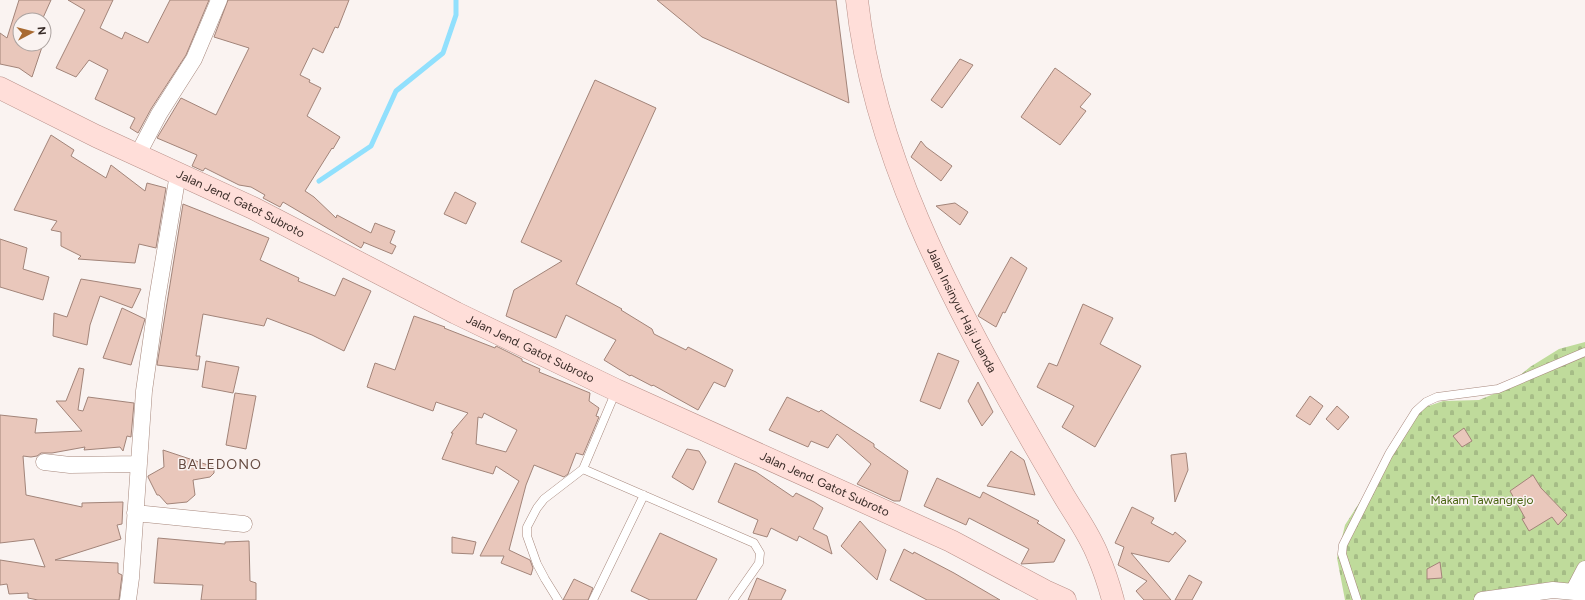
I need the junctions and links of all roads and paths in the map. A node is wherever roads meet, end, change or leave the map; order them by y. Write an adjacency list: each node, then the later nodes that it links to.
1 (219, 0): 4 (street)
2 (857, 0): 21 (main road, Jalan Insinyur Haji Juanda)
3 (0, 88): 4 (main road, Jalan Jend. Gatot Subroto)
4 (137, 156): 5 (main road, Jalan Jend. Gatot Subroto)
5 (178, 174): 7 (main road, Jalan Jend. Gatot Subroto); 9 (street)
6 (1585, 352): 22 (lane)
7 (616, 390): 10 (lane); 20 (main road, Jalan Jend. Gatot Subroto)
8 (44, 462): 9 (street)
9 (139, 464): 12 (street)
10 (583, 469): 11 (lane); 17 (lane)
11 (644, 495): 18 (lane); 19 (lane)
12 (135, 513): 13 (street); 16 (street)
13 (244, 524)
14 (1585, 569): 15 (street)
15 (1579, 592): 23 (street)
16 (128, 600)
17 (558, 600)
18 (593, 600)
19 (733, 600)
20 (1066, 600)
21 (1113, 600)
22 (1357, 600)
23 (1482, 600)

